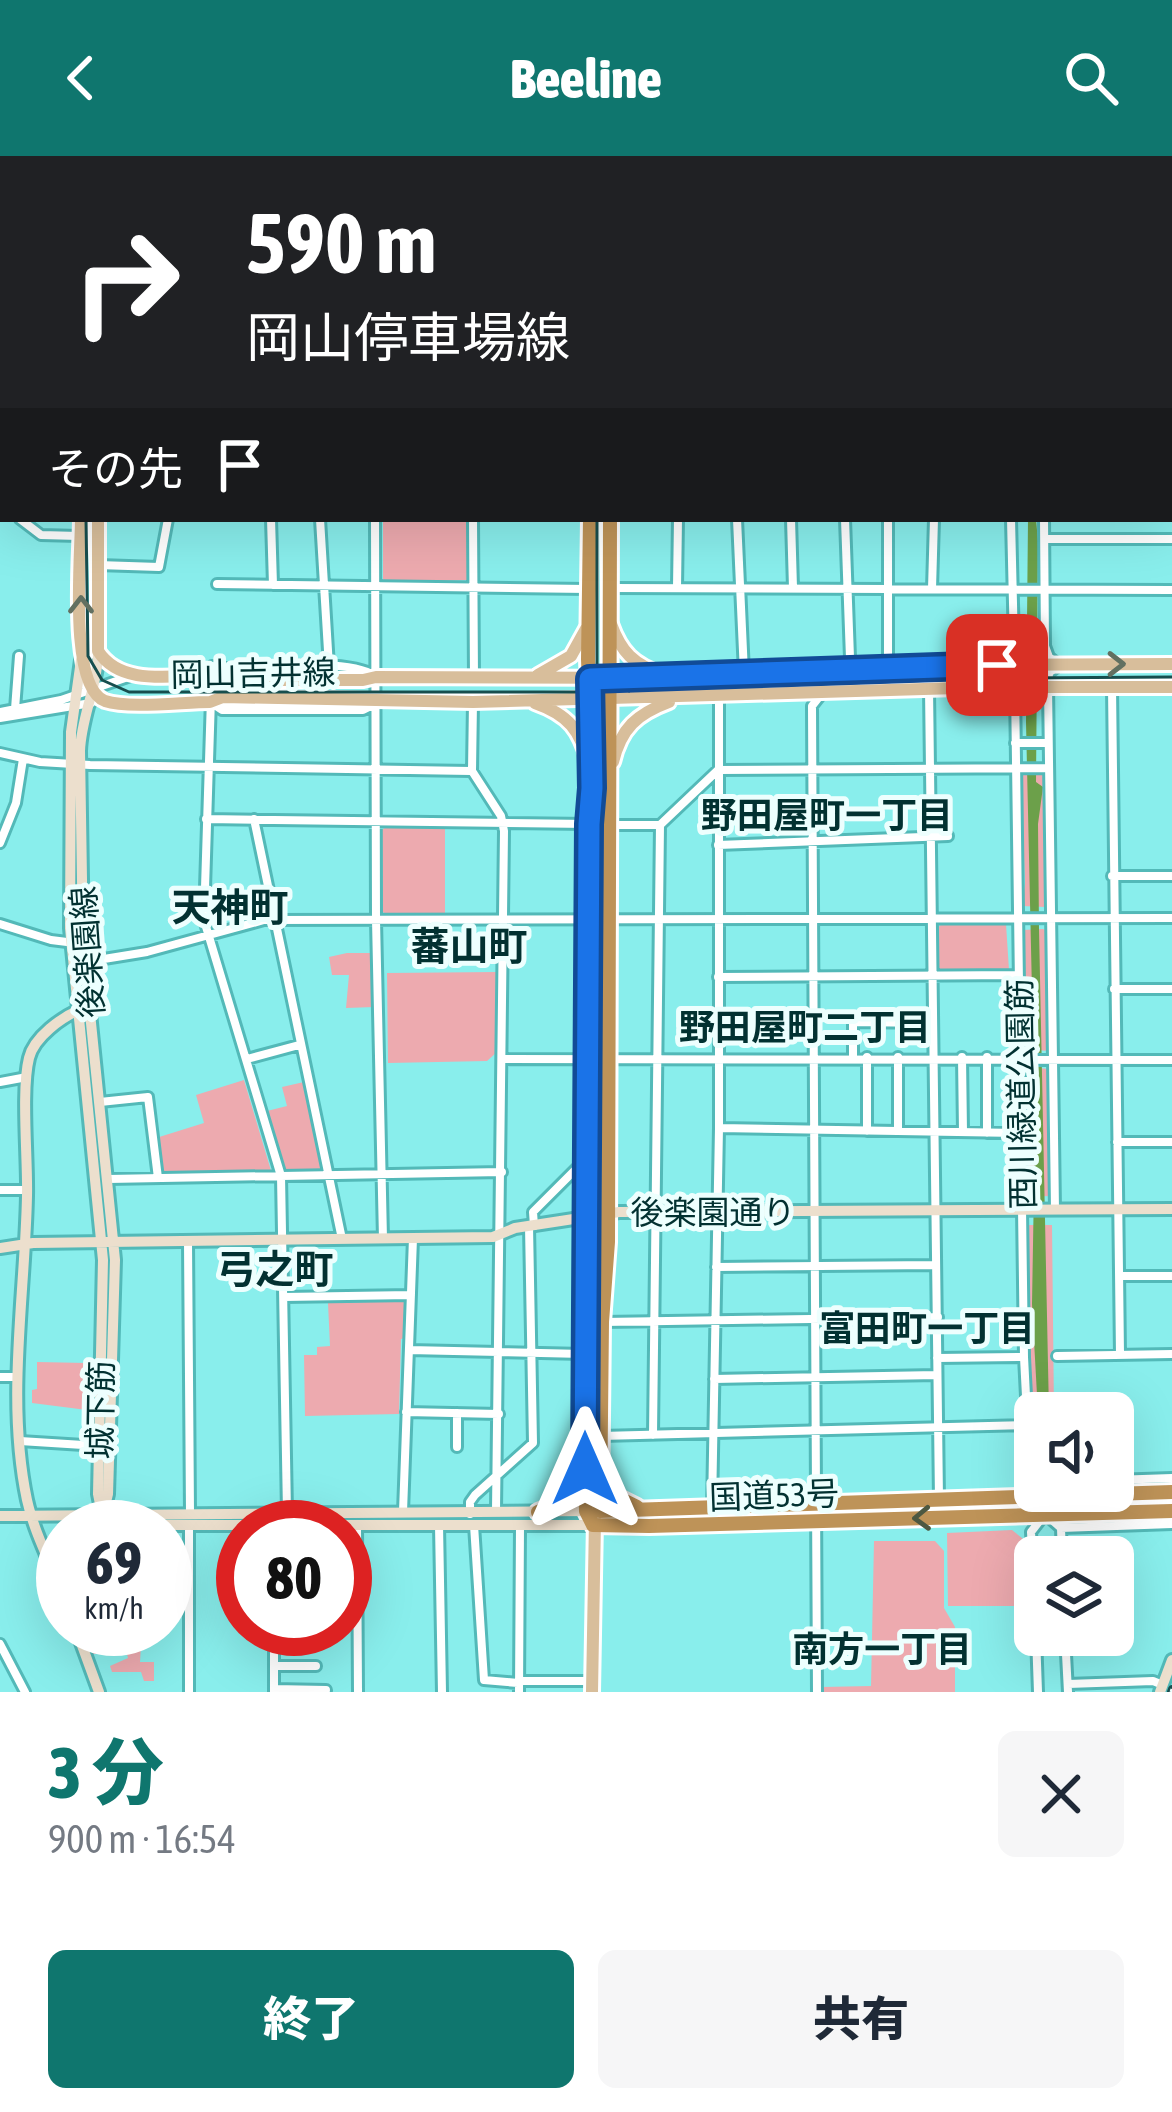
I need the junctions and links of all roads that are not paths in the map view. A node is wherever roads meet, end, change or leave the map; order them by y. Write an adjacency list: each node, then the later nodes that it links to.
1 (24, 522): 19 (street)
2 (81, 522): 19 (main road)
3 (98, 522): 22 (main road)
4 (167, 522): 22 (street)
5 (271, 522): 24 (street)
6 (320, 522): 25 (street)
7 (375, 522): 26 (street)
8 (473, 522): 29 (street)
9 (590, 522): 32 (highway)
10 (610, 522): 30 (highway)
11 (678, 522): 27 (street)
12 (737, 522): 28 (street)
13 (791, 522): 31 (street)
14 (845, 522): 33 (street)
15 (888, 522): 34 (street)
16 (934, 522): 35 (street)
17 (1011, 522): 36 (street)
18 (1044, 522): 20 (street)
19 (81, 536): 72 (main road, one-way to 19)
20 (1045, 538): 21 (street); 38 (street)
21 (1172, 539)
22 (98, 565): 43 (main road)
23 (217, 584): 24 (street)
24 (273, 585): 25 (street)
25 (324, 586): 26 (street); 48 (street)
26 (376, 587): 29 (street); 56 (street)
27 (677, 587): 28 (street); 30 (street)
28 (740, 587): 31 (street); 54 (street)
29 (473, 588): 32 (street); 58 (street)
30 (609, 588): 39 (highway)
31 (794, 588): 33 (street)
32 (590, 589): 40 (highway)
33 (848, 589): 34 (street); 52 (street)
34 (888, 590): 35 (street); 50 (street)
35 (932, 590): 36 (street)
36 (1013, 590): 38 (street); 41 (street)
37 (1172, 590): 38 (street)
38 (1036, 591): 42 (street)
39 (609, 617): 57 (main road); 60 (highway)
40 (589, 618): 59 (highway); 61 (main road)
41 (1014, 646): 47 (street); 49 (street)
42 (1045, 646): 45 (street); 49 (street)
43 (98, 651): 55 (main road, 岡山吉井線); 72 (street, 後楽園線)
44 (19, 656): 77 (street)
45 (1059, 664): 46 (main road, 岡山吉井線, one-way to 46); 49 (main road, 岡山吉井線); 63 (street)
46 (1172, 664)
47 (1000, 665): 49 (main road, 岡山吉井線); 50 (main road, 岡山吉井線); 62 (street)
48 (329, 668): 51 (street); 56 (street)
49 (1030, 668): 62 (street); 63 (street)
50 (888, 669): 52 (main road, 岡山吉井線)
51 (211, 670): 55 (main road, 岡山吉井線); 56 (main road, 岡山吉井線); 74 (street)
52 (842, 670): 53 (main road, 岡山吉井線); 71 (street)
53 (798, 672): 54 (main road, 岡山吉井線); 71 (street)
54 (744, 674): 57 (main road, 岡山吉井線)
55 (134, 675): 72 (street)
56 (376, 676): 58 (main road, 岡山吉井線); 76 (street)
57 (682, 678): 60 (main road, 岡山吉井線)
58 (475, 679): 61 (main road, 岡山吉井線)
59 (590, 679): 60 (main road, 岡山吉井線); 61 (main road, 岡山吉井線); 68 (highway)
60 (608, 679): 69 (highway)
61 (526, 680)
62 (1015, 686): 63 (main road, 岡山吉井線); 66 (main road, 岡山吉井線); 81 (street, 西川緑道公園筋)
63 (1048, 686): 64 (main road, 岡山吉井線); 82 (street, 西川緑道公園筋)
64 (1112, 686): 65 (main road, 岡山吉井線); 107 (street)
65 (1172, 686)
66 (929, 688): 71 (main road, 岡山吉井線); 91 (street)
67 (719, 695): 70 (main road, 岡山吉井線); 71 (main road, 岡山吉井線); 92 (street)
68 (591, 698): 69 (main road, 岡山吉井線); 73 (main road, 岡山吉井線); 94 (highway)
69 (608, 698): 70 (main road, 岡山吉井線); 94 (highway)
70 (681, 698): 94 (main road)
71 (815, 698): 90 (street)
72 (78, 699): 74 (main road, 岡山吉井線); 77 (street); 78 (street); 80 (street, 後楽園線)
73 (528, 700): 75 (main road, 岡山吉井線); 94 (main road)
74 (210, 702): 76 (main road, 岡山吉井線); 86 (street)
75 (473, 702): 76 (main road, 岡山吉井線); 93 (street)
76 (376, 703): 89 (street)
77 (15, 709): 79 (street)
78 (44, 711): 79 (street); 80 (street)
79 (0, 715)
80 (76, 729): 85 (street, 後楽園線)
81 (1015, 743): 82 (street); 87 (street, 西川緑道公園筋)
82 (1038, 743): 88 (street, 西川緑道公園筋)
83 (0, 753): 84 (street)
84 (23, 759): 85 (street); 105 (street)
85 (76, 764): 86 (street); 124 (street, 後楽園線)
86 (208, 767): 89 (street); 95 (street)
87 (1021, 768): 88 (street); 91 (street); 109 (street, 西川緑道公園筋)
88 (1043, 768): 110 (street, 西川緑道公園筋)
89 (376, 769): 93 (street); 97 (street)
90 (813, 769): 91 (street); 92 (street); 104 (street)
91 (929, 769): 102 (street)
92 (718, 770): 101 (street); 106 (street)
93 (472, 771): 98 (street)
94 (600, 777): 99 (highway); 100 (highway)
95 (206, 819): 96 (street); 123 (street)
96 (254, 819): 97 (street); 120 (street)
97 (376, 822): 98 (street); 121 (street)
98 (503, 822): 99 (street); 113 (street)
99 (589, 824): 114 (highway)
100 (609, 825): 101 (street); 115 (highway)
101 (660, 825): 116 (street)
102 (930, 836): 103 (street); 104 (street); 119 (street)
103 (948, 836)
104 (814, 842): 106 (street); 118 (street)
105 (0, 843)
106 (718, 845): 117 (street)
107 (1112, 876): 108 (street); 111 (street)
108 (1172, 876)
109 (1023, 918): 110 (street); 119 (street); 126 (street, 西川緑道公園筋)
110 (1046, 918): 111 (street); 149 (street, 西川緑道公園筋)
111 (1112, 918): 112 (street); 131 (street)
112 (1172, 918)
113 (504, 919): 114 (street); 121 (street); 148 (street)
114 (589, 919): 115 (street); 146 (highway)
115 (609, 919): 116 (street); 147 (highway)
116 (659, 919): 117 (street); 140 (street)
117 (718, 919): 118 (street); 129 (street)
118 (814, 919): 119 (street); 128 (street)
119 (931, 919): 127 (street)
120 (274, 920): 121 (street); 123 (street); 134 (street)
121 (376, 920): 168 (street)
122 (0, 924): 124 (street)
123 (208, 933): 125 (street); 145 (street)
124 (77, 944): 125 (street, 後楽園線)
125 (79, 964): 132 (street, 後楽園線)
126 (1019, 974): 127 (street); 144 (street, 西川緑道公園筋)
127 (932, 975): 128 (street); 133 (street)
128 (814, 976): 129 (street); 135 (street)
129 (718, 977): 141 (street)
130 (1172, 988): 131 (street)
131 (1114, 989): 150 (street)
132 (84, 1008): 152 (street); 154 (street, 後楽園線); 191 (street, 後楽園線)
133 (932, 1023): 136 (street); 143 (street)
134 (298, 1045): 145 (street); 167 (street)
135 (814, 1057): 136 (street); 141 (street); 156 (street)
136 (853, 1057): 137 (street)
137 (867, 1057): 142 (street); 157 (street)
138 (962, 1057): 139 (street); 143 (street); 160 (street)
139 (987, 1057): 144 (street); 161 (street)
140 (659, 1058): 141 (street); 147 (street); 176 (street)
141 (717, 1058): 155 (street)
142 (898, 1058): 143 (street); 158 (street)
143 (933, 1058): 159 (street)
144 (1025, 1058): 149 (street); 162 (street, 西川緑道公園筋)
145 (247, 1059): 169 (street)
146 (589, 1059): 147 (street); 148 (street); 165 (highway)
147 (609, 1059): 182 (highway)
148 (503, 1060): 166 (street)
149 (1048, 1060): 150 (street); 181 (street, 西川緑道公園筋)
150 (1116, 1060): 151 (street); 163 (street)
151 (1172, 1060)
152 (28, 1076): 153 (street); 173 (street)
153 (0, 1082)
154 (100, 1102): 170 (street); 171 (street, 後楽園線)
155 (719, 1129): 156 (street); 177 (street)
156 (815, 1130): 157 (street); 178 (street)
157 (867, 1131): 158 (street)
158 (898, 1131): 159 (street)
159 (934, 1131): 160 (street); 179 (street)
160 (963, 1132): 161 (street)
161 (987, 1133): 162 (street)
162 (1021, 1133): 180 (street, 西川緑道公園筋)
163 (1117, 1142): 164 (street); 175 (street)
164 (1172, 1142)
165 (588, 1157): 183 (highway); 184 (street)
166 (502, 1172): 168 (street); 185 (street)
167 (328, 1174): 168 (street); 169 (street); 189 (street)
168 (382, 1174): 187 (street)
169 (281, 1176): 170 (street); 188 (street)
170 (158, 1178): 171 (street)
171 (108, 1179): 191 (street, 後楽園線)
172 (0, 1190): 173 (street)
173 (27, 1190): 192 (street)
174 (1172, 1209): 175 (street, 後楽園通り)
175 (1118, 1210): 181 (street, 後楽園通り); 197 (street)
176 (658, 1212): 177 (street, 後楽園通り); 182 (street, 後楽園通り); 205 (street)
177 (718, 1212): 178 (street, 後楽園通り); 196 (street)
178 (815, 1212): 179 (street, 後楽園通り); 195 (street)
179 (936, 1212): 180 (street, 後楽園通り); 194 (street)
180 (1027, 1212): 181 (street, 後楽園通り); 213 (street, 西川緑道公園筋)
181 (1050, 1212)
182 (608, 1215): 183 (street, 後楽園通り); 204 (highway)
183 (587, 1219): 184 (street, 後楽園通り); 209 (highway)
184 (532, 1226): 185 (street, 後楽園通り); 208 (street)
185 (501, 1234): 186 (street, 後楽園通り); 207 (street)
186 (413, 1238): 187 (street, 後楽園通り); 199 (street)
187 (383, 1239): 189 (street, 後楽園通り)
188 (281, 1240): 189 (street, 後楽園通り); 190 (street, 後楽園通り); 200 (street)
189 (342, 1240)
190 (188, 1242): 191 (street, 後楽園通り); 241 (street)
191 (108, 1243): 192 (street); 231 (street, 城下筋); 240 (street, 城下筋)
192 (24, 1244): 193 (street); 217 (street)
193 (0, 1248)
194 (937, 1265): 195 (street); 201 (street)
195 (816, 1266): 196 (street); 202 (street)
196 (716, 1267): 203 (street)
197 (1119, 1276): 198 (street); 211 (street)
198 (1172, 1276)
199 (411, 1295): 200 (street); 206 (street)
200 (284, 1297): 242 (street)
201 (938, 1317): 202 (street); 214 (street)
202 (816, 1319): 203 (street); 218 (street)
203 (716, 1321): 205 (street); 219 (street)
204 (602, 1322): 205 (street); 229 (highway)
205 (657, 1322): 228 (street)
206 (409, 1350): 207 (street); 221 (street)
207 (500, 1352): 208 (street); 223 (street)
208 (532, 1353): 209 (street); 234 (street)
209 (586, 1354): 233 (highway)
210 (1172, 1354): 211 (street)
211 (1120, 1355): 212 (street)
212 (1057, 1356)
213 (1024, 1357): 214 (street); 220 (street, 西川緑道公園筋)
214 (937, 1358): 215 (street)
215 (937, 1375): 218 (street); 225 (street)
216 (0, 1377): 217 (street)
217 (19, 1377): 230 (street)
218 (814, 1378): 219 (street); 226 (street)
219 (714, 1379): 227 (street)
220 (1025, 1392)
221 (406, 1412): 222 (street); 252 (street)
222 (457, 1413): 223 (street); 232 (street)
223 (499, 1414): 234 (street)
224 (1014, 1425): 225 (street)
225 (939, 1426): 226 (street); 243 (street)
226 (815, 1430): 227 (street); 244 (street)
227 (712, 1433): 228 (street); 246 (street)
228 (653, 1435): 229 (street)
229 (600, 1436): 233 (highway)
230 (20, 1441): 231 (street); 258 (street)
231 (99, 1447): 239 (street, 城下筋)
232 (457, 1447)
233 (593, 1470): 247 (highway); 253 (highway); 257 (highway)
234 (498, 1476): 255 (street); 260 (street)
235 (1172, 1478): 236 (street)
236 (1134, 1479)
237 (1172, 1492): 238 (highway, 国道53号)
238 (1134, 1497)
239 (99, 1500)
240 (106, 1500)
241 (190, 1500)
242 (287, 1500)
243 (940, 1501): 244 (highway, 国道53号); 245 (highway, 国道53号)
244 (815, 1504): 246 (highway, 国道53号); 261 (street)
245 (1014, 1507)
246 (712, 1508): 247 (highway, 国道53号)
247 (647, 1510): 257 (highway, 国道53号)
248 (1134, 1510): 250 (highway, 国道53号)
249 (1014, 1511): 261 (highway, 国道53号, one-way to 261)
250 (1172, 1511)
251 (372, 1512): 252 (street)
252 (403, 1512): 260 (street)
253 (538, 1512): 255 (street); 257 (street)
254 (1071, 1512): 264 (street)
255 (496, 1513): 260 (street)
256 (0, 1516): 258 (street)
257 (593, 1516): 261 (highway, 国道53号); 263 (street); 278 (main road)
258 (33, 1517): 259 (street); 265 (street)
259 (36, 1517)
260 (472, 1519): 263 (street); 266 (street); 277 (street)
261 (815, 1521): 288 (street)
262 (372, 1524): 266 (street)
263 (520, 1524): 277 (street)
264 (1172, 1524)
265 (36, 1525)
266 (439, 1525): 287 (street)
267 (0, 1644): 283 (street)
268 (86, 1656): 284 (street)
269 (190, 1656): 285 (street)
270 (274, 1656): 275 (street)
271 (358, 1656): 286 (street)
272 (1037, 1656): 289 (street)
273 (1066, 1656): 279 (street)
274 (1172, 1660): 280 (street)
275 (274, 1666): 276 (street); 282 (street)
276 (316, 1666)
277 (519, 1686): 278 (street)
278 (592, 1687)
279 (1068, 1688): 280 (street)
280 (1161, 1688)
281 (326, 1690): 282 (street)
282 (274, 1691)
283 (25, 1692)
284 (99, 1692)
285 (190, 1692)
286 (358, 1692)
287 (442, 1692)
288 (817, 1692)
289 (1038, 1692)

